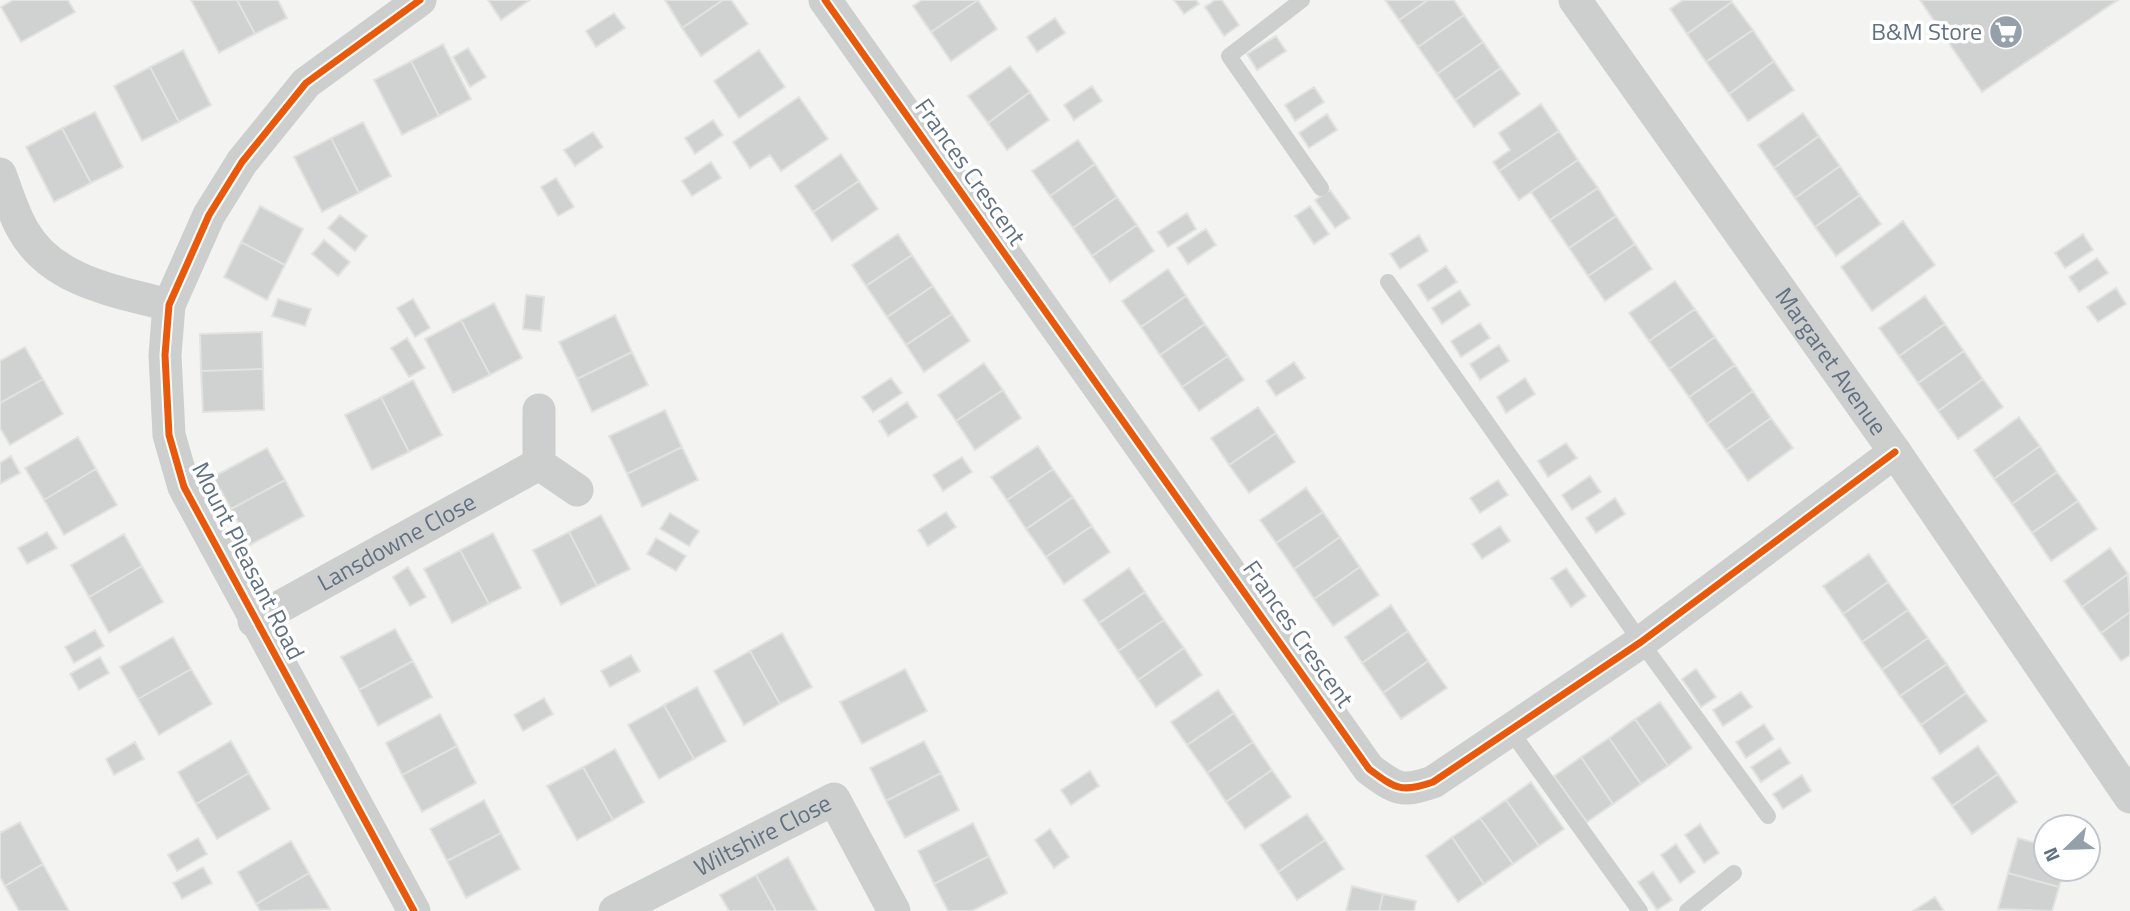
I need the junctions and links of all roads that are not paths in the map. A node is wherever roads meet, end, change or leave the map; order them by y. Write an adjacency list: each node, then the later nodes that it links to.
1 (420, 0): 8 (street, Mount Pleasant Road)
2 (825, 0): 15 (street, Frances Crescent)
3 (1302, 0): 6 (lane)
4 (1575, 0): 10 (street, Margaret Avenue)
5 (0, 174): 8 (street)
6 (1321, 188)
7 (1388, 282): 14 (lane)
8 (169, 305): 13 (street, Mount Pleasant Road)
9 (540, 410): 11 (street)
10 (1895, 452): 14 (street, Frances Crescent); 16 (street, Margaret Avenue)
11 (538, 464): 12 (street); 13 (street, Lansdowne Close)
12 (577, 490)
13 (254, 621): 19 (street, Mount Pleasant Road)
14 (1641, 642): 15 (street, Frances Crescent); 17 (lane)
15 (1510, 730): 22 (lane)
16 (2130, 797)
17 (1768, 816)
18 (1734, 873): 23 (lane)
19 (414, 911)
20 (615, 911): 21 (street, Wiltshire Close)
21 (894, 911)
22 (1640, 911)
23 (1687, 911)

